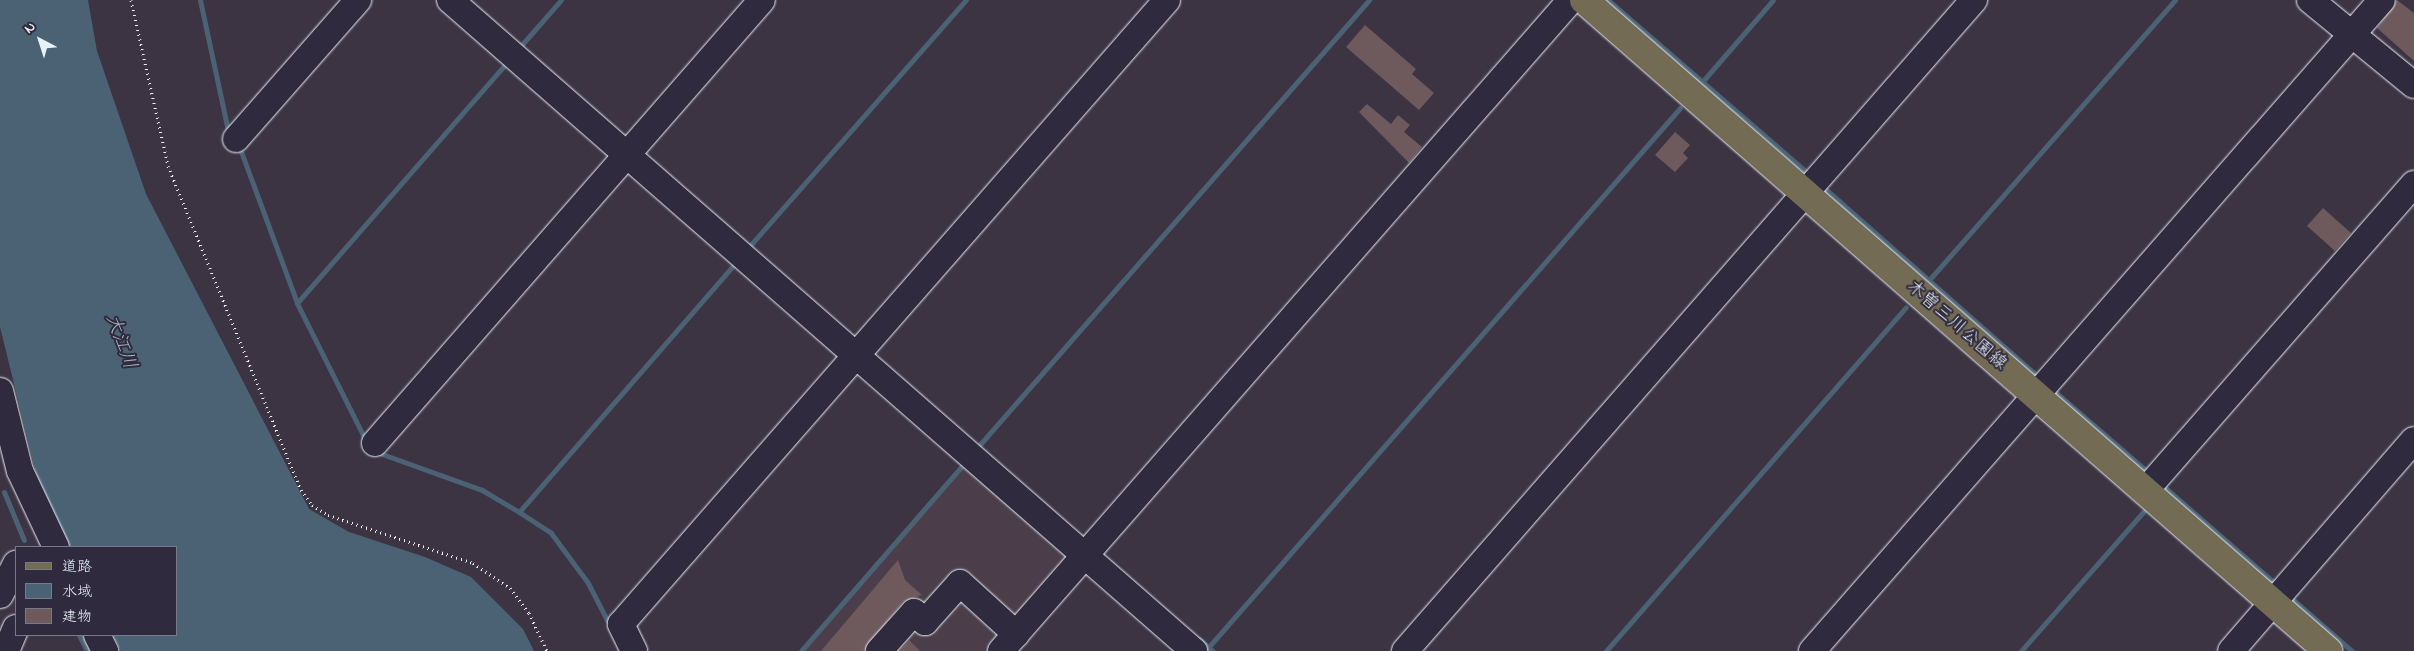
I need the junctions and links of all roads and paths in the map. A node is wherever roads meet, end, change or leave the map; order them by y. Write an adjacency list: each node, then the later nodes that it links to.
1 (131, 0): 34 (path)
2 (358, 0): 13 (street)
3 (450, 0): 14 (street)
4 (762, 0): 14 (street)
5 (1167, 0): 17 (street)
6 (1571, 0): 25 (street)
7 (1584, 0): 16 (main road, 木曽三川公園線)
8 (1974, 0): 16 (street)
9 (2310, 0): 11 (street)
10 (2382, 0): 11 (street)
11 (2353, 33): 12 (street); 19 (street)
12 (2414, 84)
13 (236, 139)
14 (628, 154): 17 (street); 21 (street)
15 (2414, 184): 23 (street)
16 (1805, 194): 19 (main road, 木曽三川公園線); 38 (street)
17 (856, 354): 25 (street); 35 (street)
18 (0, 391): 22 (street)
19 (2036, 396): 23 (main road, 木曽三川公園線); 39 (street)
20 (2414, 440): 28 (street)
21 (375, 443)
22 (10, 469): 24 (street)
23 (2145, 491): 28 (main road, 木曽三川公園線)
24 (53, 546)
25 (1086, 556): 31 (street); 37 (street)
26 (15, 566): 27 (street)
27 (0, 595)
28 (2272, 602): 40 (street); 41 (main road, 木曽三川公園線)
29 (15, 630): 32 (street)
30 (98, 636): 33 (street)
31 (1009, 642): 36 (street)
32 (6, 651)
33 (105, 651)
34 (547, 651)
35 (634, 651)
36 (880, 651)
37 (1194, 651)
38 (1405, 651)
39 (1812, 651)
40 (2231, 651)
41 (2328, 651)

